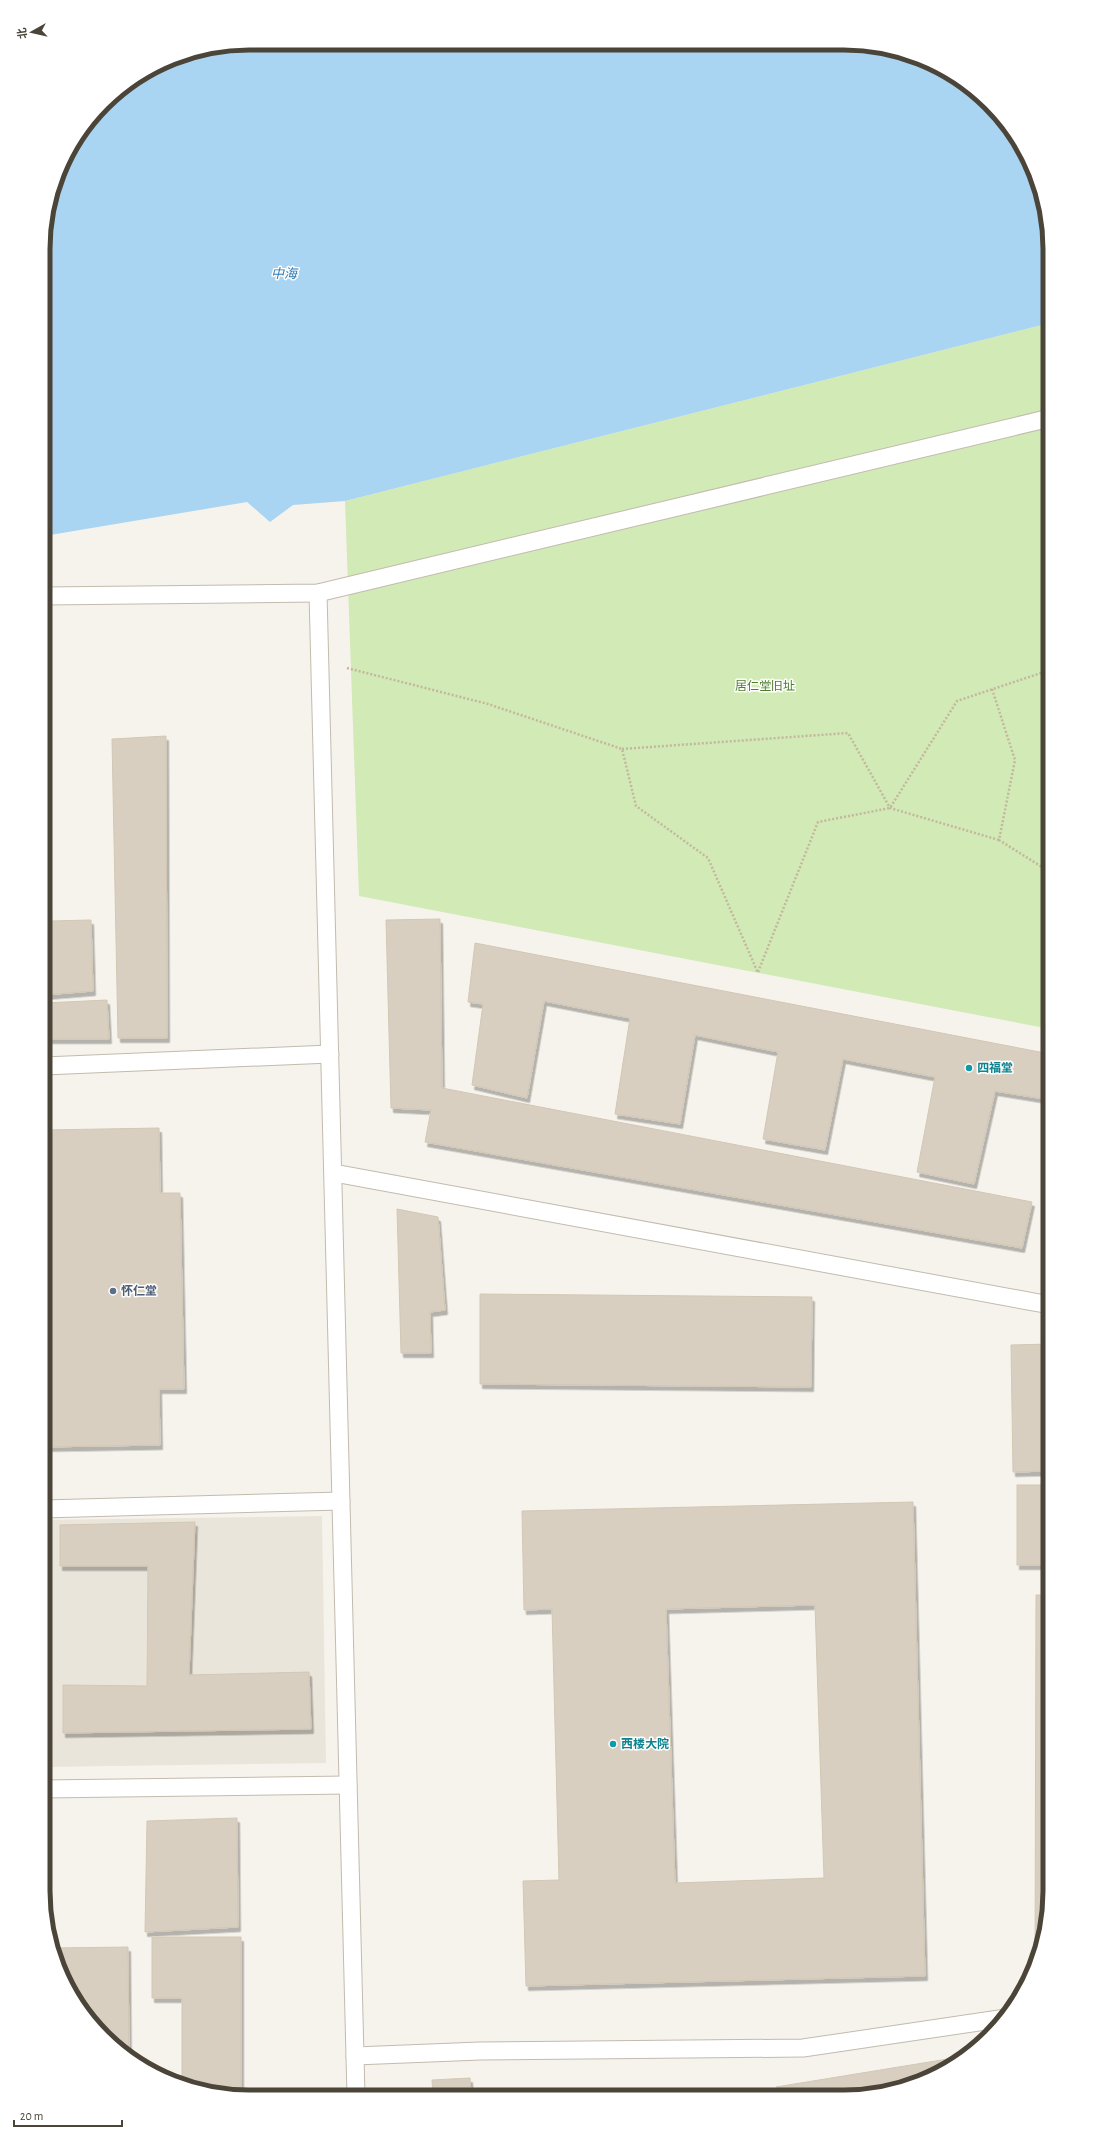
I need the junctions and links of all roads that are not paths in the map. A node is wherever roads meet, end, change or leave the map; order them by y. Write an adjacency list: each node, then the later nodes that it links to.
1 (1043, 420): 2 (lane)
2 (318, 593): 3 (lane); 4 (lane)
3 (50, 596)
4 (330, 1054): 5 (lane); 6 (lane)
5 (50, 1066)
6 (334, 1174): 7 (lane); 8 (lane)
7 (1043, 1304)
8 (341, 1500): 9 (lane); 10 (lane)
9 (50, 1509)
10 (348, 1785): 11 (lane); 13 (lane)
11 (50, 1788)
12 (996, 2019): 13 (lane)
13 (355, 2056): 14 (lane)
14 (356, 2090)

